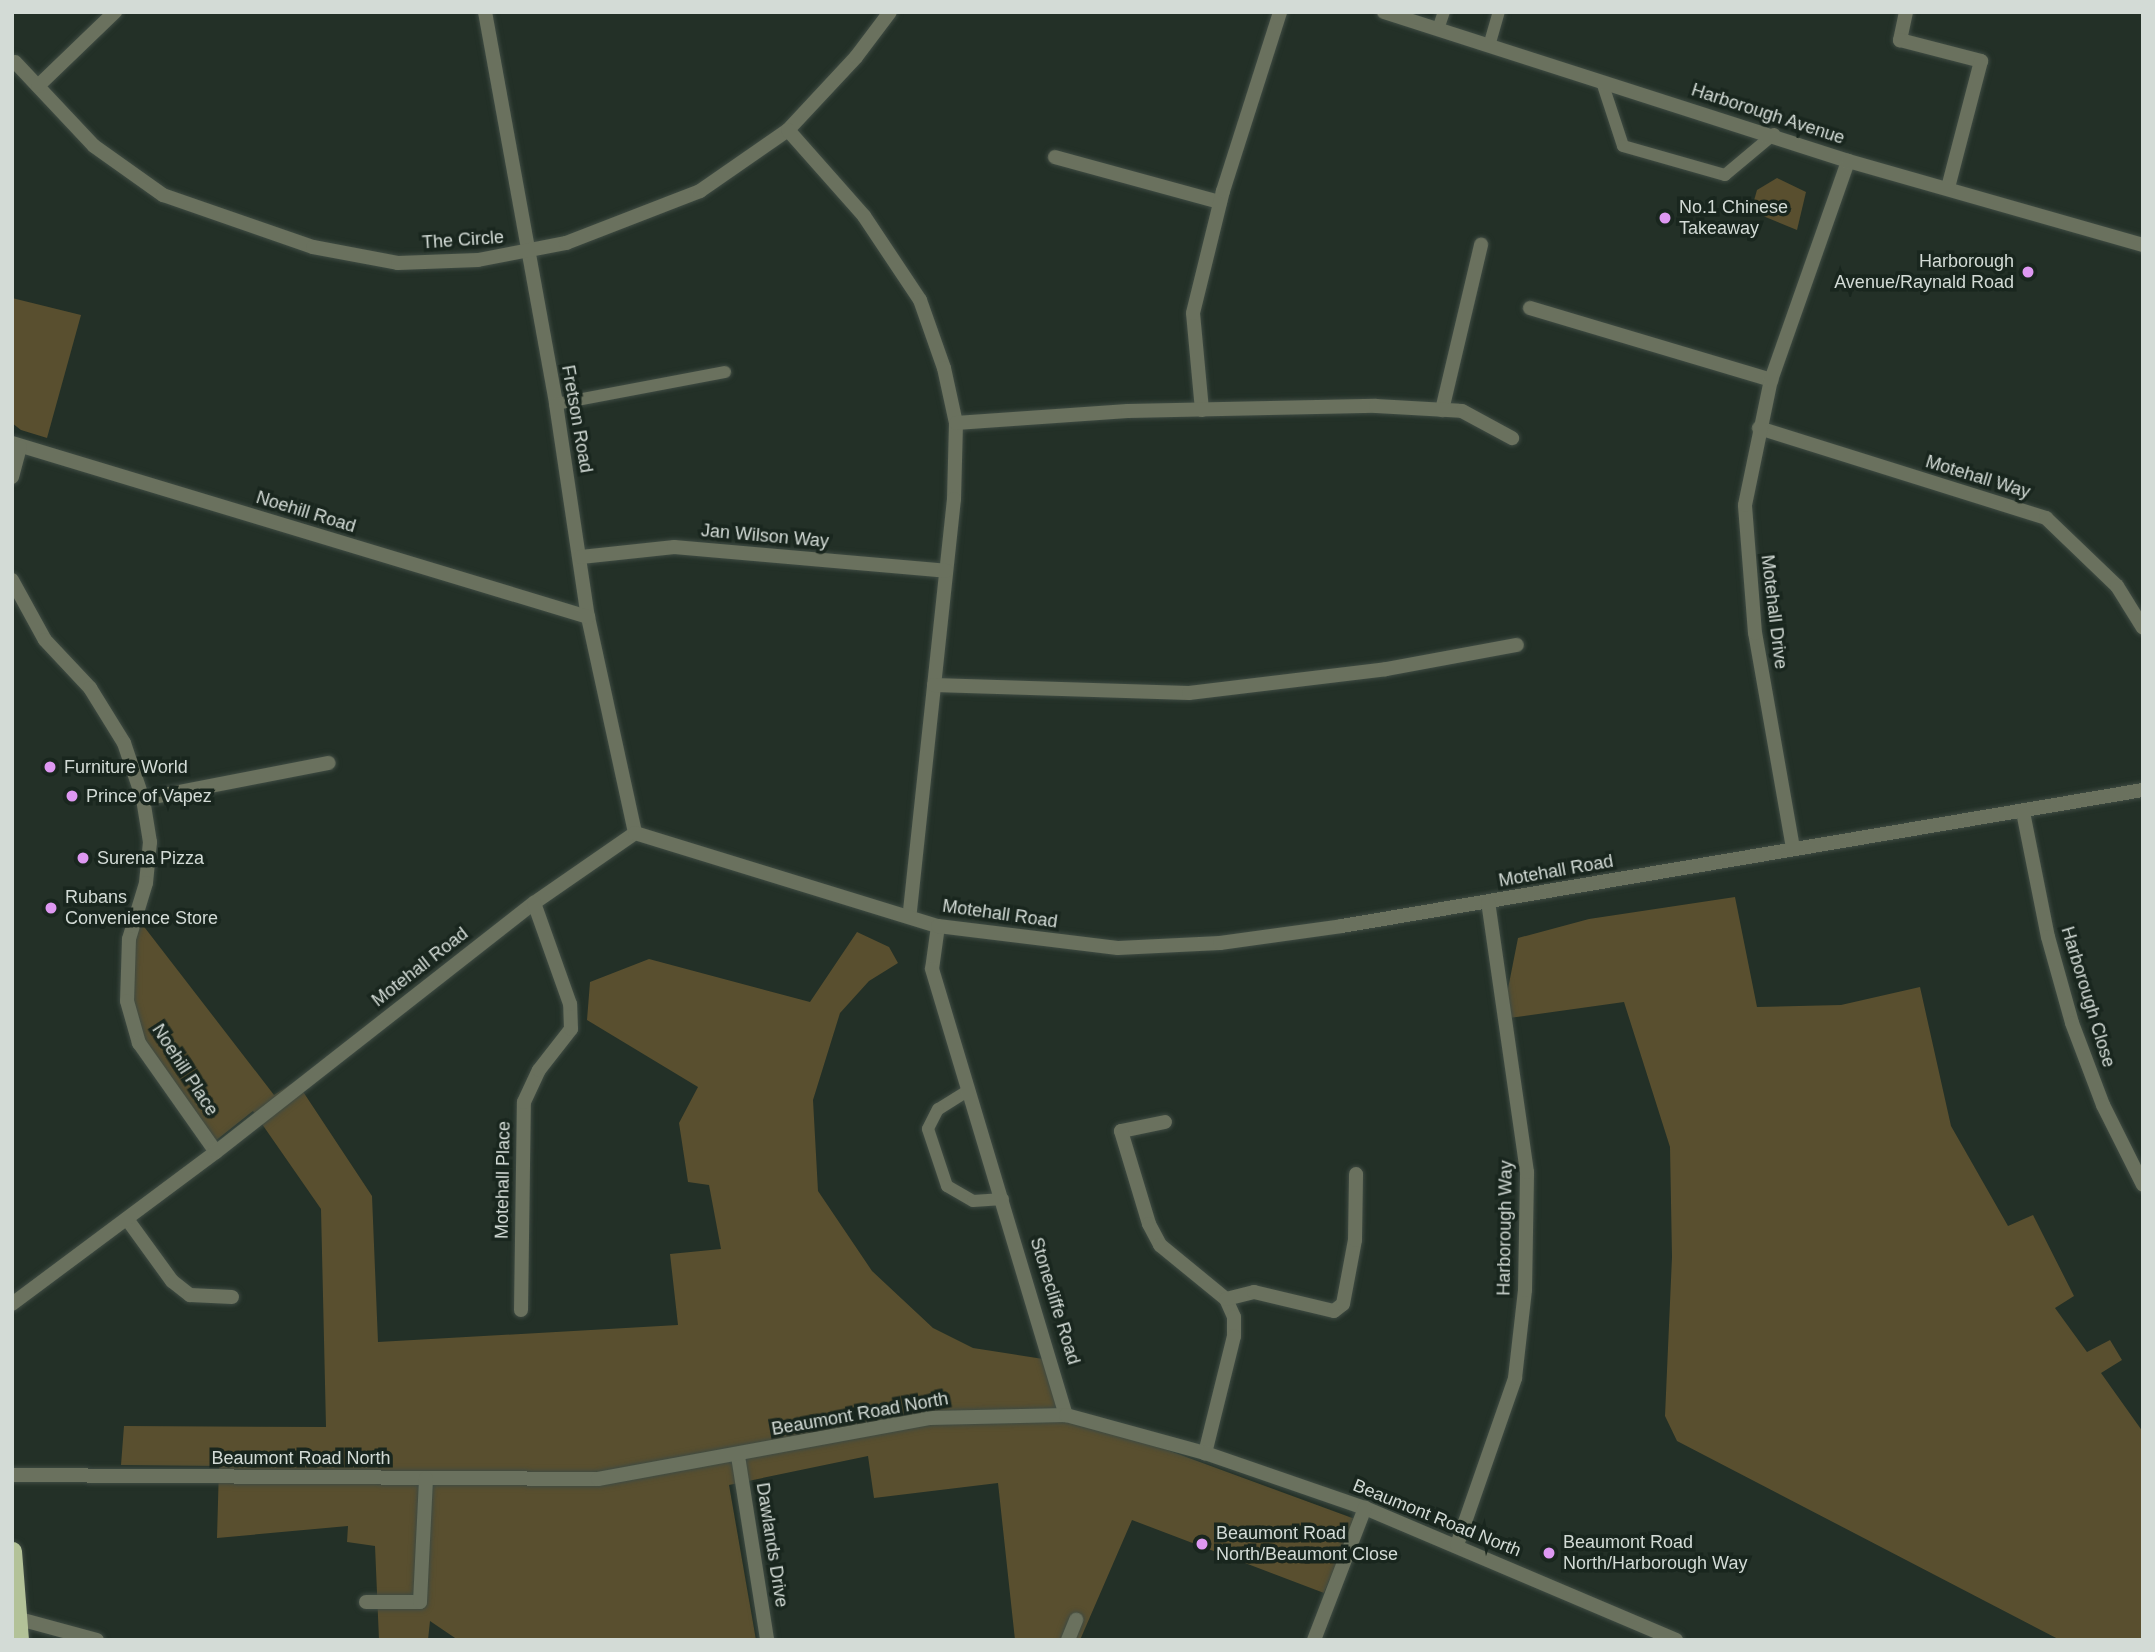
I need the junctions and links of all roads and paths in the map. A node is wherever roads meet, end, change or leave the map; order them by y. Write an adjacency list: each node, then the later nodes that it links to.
1 (115, 12): 13 (street)
2 (485, 12): 22 (street, Fretson Road)
3 (890, 12): 14 (street, The Circle)
4 (1280, 12): 19 (street)
5 (1384, 12): 9 (street, Harborough Avenue)
6 (1444, 12): 9 (lane)
7 (1499, 12): 10 (lane)
8 (1906, 12): 18 (street)
9 (1438, 29): 10 (street, Harborough Avenue)
10 (1489, 47): 12 (street, Harborough Avenue)
11 (15, 62): 13 (street, The Circle)
12 (1602, 82): 15 (street, Harborough Avenue); 15 (lane)
13 (38, 86): 22 (street, The Circle)
14 (788, 130): 22 (street, The Circle); 29 (street)
15 (1774, 134): 17 (street, Harborough Avenue)
16 (1055, 158): 19 (street)
17 (1848, 160): 18 (street, Harborough Avenue); 25 (street, Motehall Drive)
18 (1948, 188): 20 (street, Harborough Avenue)
19 (1220, 202): 27 (street)
20 (2142, 242)
21 (1481, 245): 28 (street)
22 (526, 254): 26 (street, Fretson Road)
23 (1530, 308): 25 (street)
24 (725, 372): 26 (lane)
25 (1771, 380): 30 (street, Motehall Drive)
26 (556, 404): 34 (street, Fretson Road)
27 (1202, 410): 28 (street); 29 (street)
28 (1442, 410): 31 (street)
29 (956, 423): 35 (street)
30 (1759, 428): 38 (street, Motehall Way); 46 (street, Motehall Drive)
31 (1512, 438)
32 (16, 445): 33 (street); 37 (street, Noehill Road)
33 (12, 477)
34 (581, 557): 35 (street, Jan Wilson Way); 37 (street, Fretson Road)
35 (946, 571): 40 (street)
36 (12, 580): 43 (street, Noehill Place)
37 (588, 617): 45 (street, Fretson Road)
38 (2143, 628)
39 (1517, 645): 40 (street)
40 (934, 685): 49 (street)
41 (329, 763): 43 (street)
42 (2143, 790): 44 (street, Motehall Road)
43 (143, 799): 53 (street, Noehill Place)
44 (2023, 812): 46 (street, Motehall Road); 55 (street, Harborough Close)
45 (635, 832): 47 (street, Motehall Road); 49 (street, Motehall Road)
46 (1793, 848): 48 (street, Motehall Road)
47 (534, 902): 53 (street, Motehall Road); 61 (street, Motehall Place)
48 (1488, 903): 50 (street, Motehall Road); 68 (street, Harborough Way)
49 (909, 917): 50 (street, Motehall Road)
50 (938, 926): 51 (street, Stonecliffe Road)
51 (970, 1090): 56 (street, Stonecliffe Road); 56 (lane)
52 (1165, 1122): 59 (street)
53 (216, 1152): 57 (street, Motehall Road)
54 (1356, 1174): 59 (street)
55 (2143, 1185)
56 (1003, 1199): 62 (street, Stonecliffe Road)
57 (127, 1219): 58 (street); 60 (street, Motehall Road)
58 (232, 1297)
59 (1226, 1299): 63 (street)
60 (12, 1304)
61 (521, 1310)
62 (1066, 1415): 63 (street, Beaumont Road North); 64 (street, Beaumont Road North)
63 (1205, 1453): 67 (street, Beaumont Road North)
64 (738, 1456): 66 (street, Beaumont Road North); 75 (street, Dawlands Drive)
65 (12, 1475): 66 (street, Beaumont Road North)
66 (426, 1478): 70 (street)
67 (1365, 1508): 68 (street, Beaumont Road North); 77 (street)
68 (1457, 1545): 78 (street, Beaumont Road North)
69 (12, 1551): 71 (highway)
70 (366, 1602)
71 (15, 1617): 73 (highway); 74 (street)
72 (1076, 1620): 76 (street)
73 (19, 1640)
74 (97, 1640)
75 (767, 1640)
76 (1068, 1640)
77 (1314, 1640)
78 (1676, 1640)

